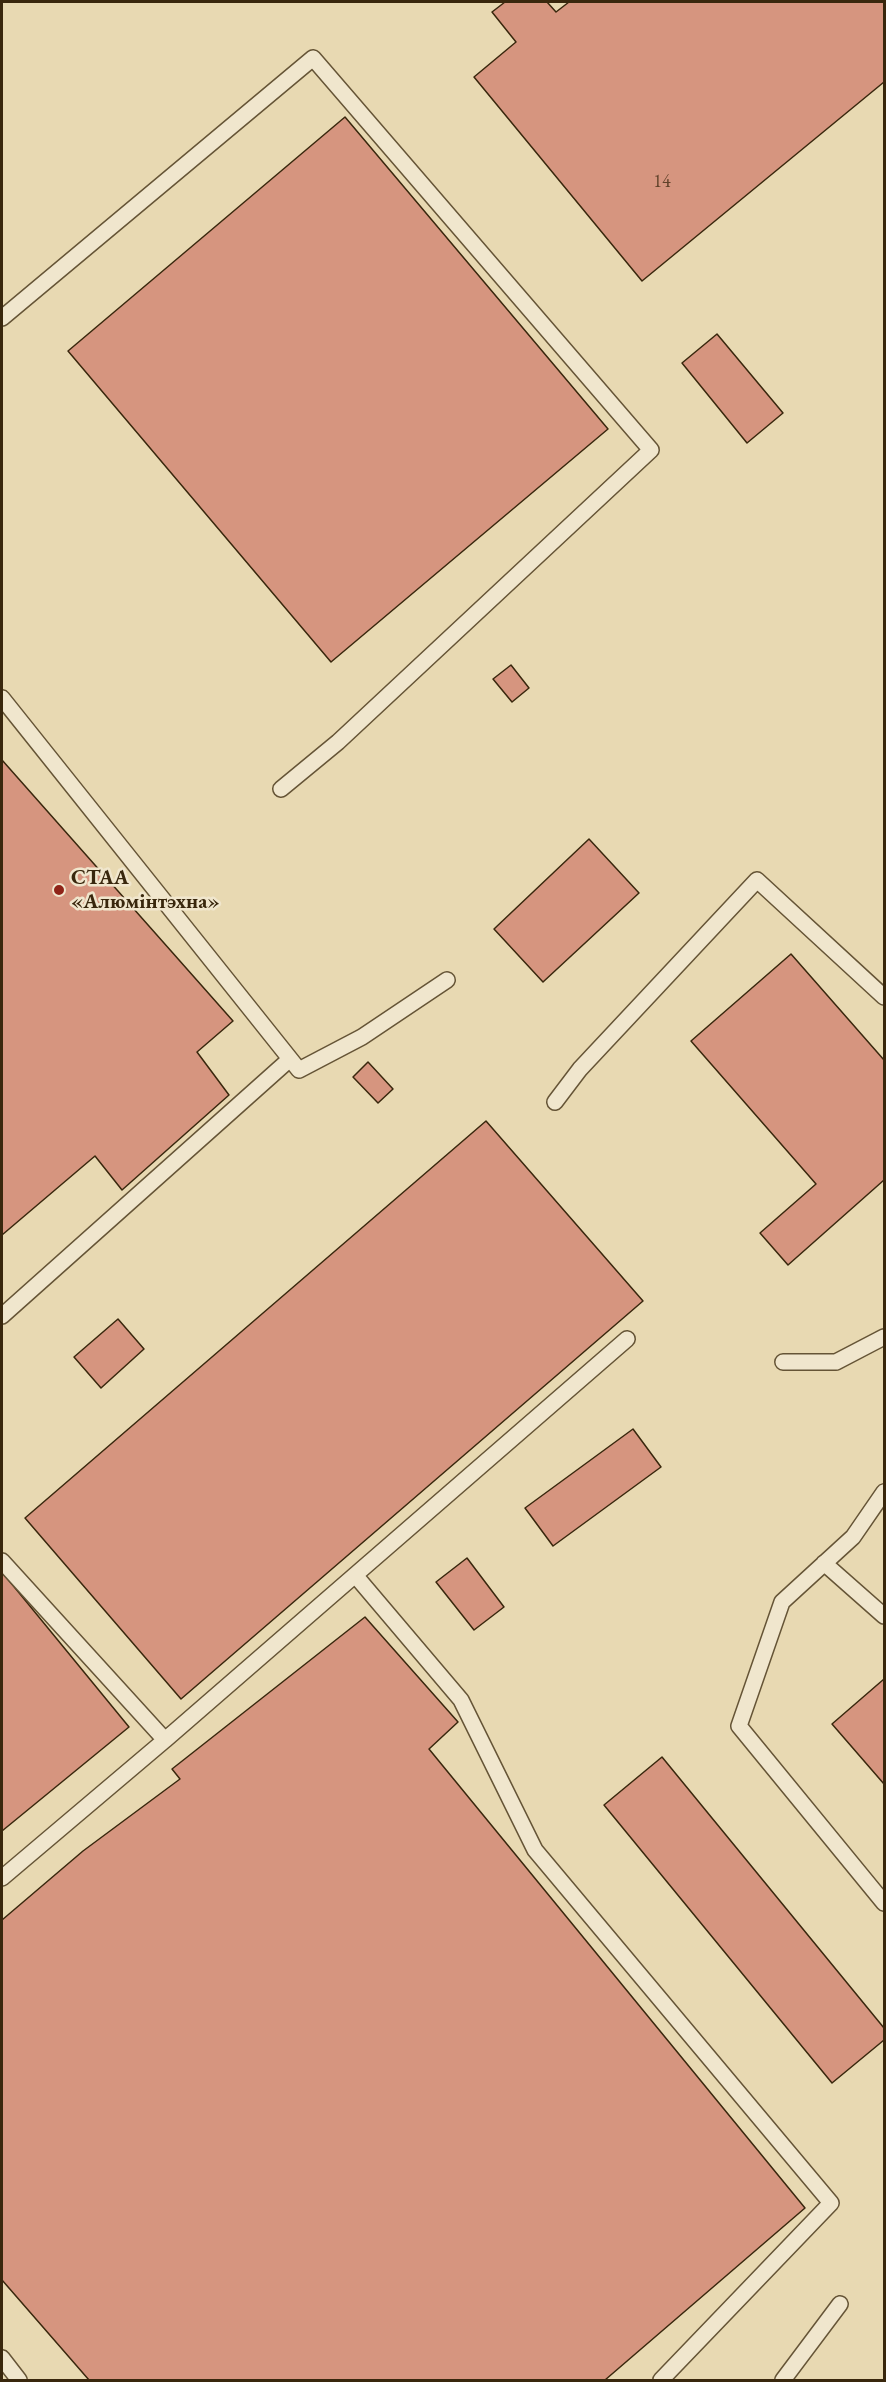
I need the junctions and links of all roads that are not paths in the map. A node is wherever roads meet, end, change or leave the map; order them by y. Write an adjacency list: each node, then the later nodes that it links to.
1 (2, 318): 3 (lane)
2 (2, 698): 6 (lane)
3 (281, 789)
4 (447, 980): 6 (lane)
5 (885, 997): 7 (lane)
6 (290, 1059): 8 (lane)
7 (555, 1102)
8 (2, 1316)
9 (885, 1337): 11 (lane)
10 (627, 1339): 15 (lane)
11 (783, 1362)
12 (885, 1492): 14 (lane)
13 (2, 1561): 17 (lane)
14 (824, 1563): 16 (lane); 19 (lane)
15 (355, 1575): 17 (lane); 23 (lane)
16 (885, 1616)
17 (165, 1740): 18 (lane)
18 (2, 1878)
19 (885, 1903)
20 (840, 2304): 24 (lane)
21 (2, 2358): 22 (lane)
22 (19, 2380)
23 (661, 2380)
24 (783, 2380)

